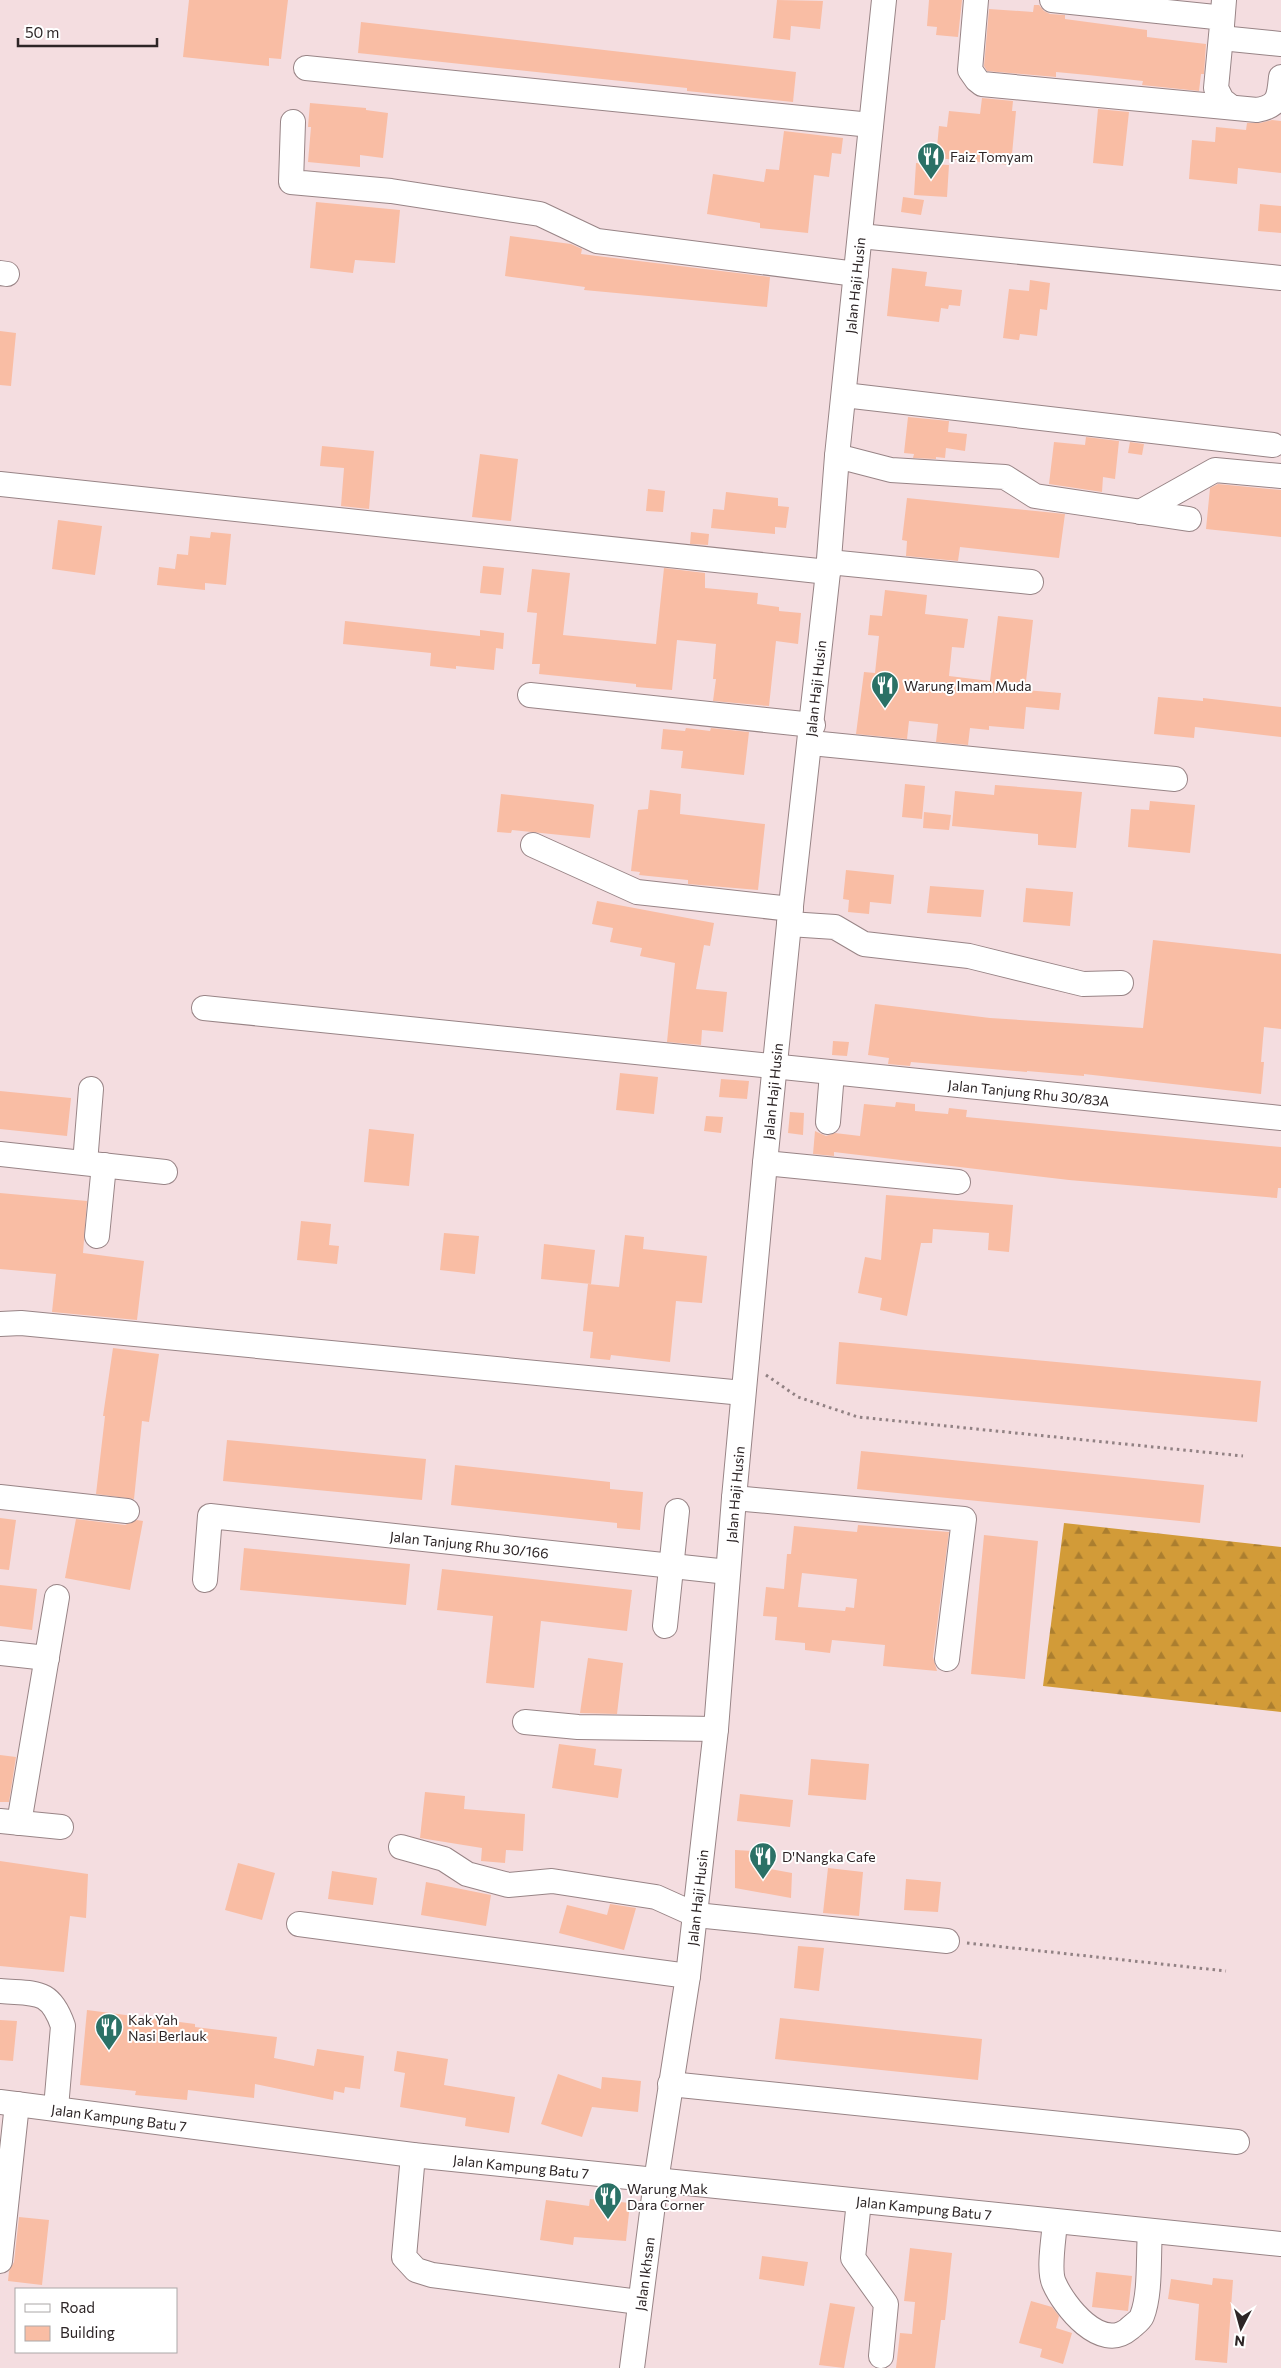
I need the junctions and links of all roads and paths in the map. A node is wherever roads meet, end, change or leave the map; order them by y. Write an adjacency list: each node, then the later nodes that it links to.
1 (884, 0): 11 (street, Jalan Haji Husin)
2 (976, 0): 9 (street)
3 (1052, 0): 5 (street)
4 (1224, 0): 5 (street)
5 (1222, 32): 6 (street); 9 (street)
6 (1281, 44)
7 (306, 68): 11 (street)
8 (1281, 77): 9 (street)
9 (1231, 107)
10 (293, 122): 13 (street)
11 (871, 125): 12 (street, Jalan Haji Husin)
12 (860, 236): 13 (street, Jalan Haji Husin); 14 (street)
13 (856, 274): 15 (street, Jalan Haji Husin)
14 (1281, 278)
15 (844, 395): 16 (street); 17 (street, Jalan Haji Husin)
16 (1273, 445)
17 (837, 456): 20 (street); 22 (street, Jalan Haji Husin)
18 (1281, 476): 20 (street)
19 (0, 484): 22 (street)
20 (1140, 512): 21 (street)
21 (1189, 519)
22 (829, 567): 23 (street); 25 (street, Jalan Haji Husin)
23 (1031, 582)
24 (530, 695): 25 (street)
25 (812, 734): 26 (street); 28 (street, Jalan Haji Husin)
26 (1175, 779)
27 (533, 845): 28 (street)
28 (790, 916): 29 (street); 31 (street, Jalan Haji Husin)
29 (1121, 984)
30 (204, 1008): 31 (street, Jalan Tanjung Rhu 30/83A)
31 (775, 1067): 32 (street, Jalan Tanjung Rhu 30/83A); 37 (street, Jalan Haji Husin)
32 (832, 1073): 34 (street, Jalan Tanjung Rhu 30/83A); 35 (street)
33 (91, 1089): 38 (street)
34 (1281, 1118)
35 (828, 1122)
36 (0, 1154): 38 (street)
37 (765, 1163): 40 (street); 43 (street, Jalan Haji Husin)
38 (95, 1164): 39 (street); 41 (street)
39 (165, 1172)
40 (958, 1182)
41 (97, 1236)
42 (0, 1324): 44 (street)
43 (746, 1362): 44 (street, Jalan Haji Husin); 45 (path)
44 (743, 1393): 47 (street, Jalan Haji Husin)
45 (1243, 1456)
46 (0, 1497): 48 (street)
47 (734, 1498): 51 (street, Jalan Haji Husin); 57 (street)
48 (127, 1511)
49 (677, 1511): 50 (street)
50 (671, 1566): 51 (street, Jalan Tanjung Rhu 30/166); 52 (street, Jalan Tanjung Rhu 30/166); 54 (street)
51 (728, 1572): 59 (street, Jalan Haji Husin)
52 (205, 1580)
53 (57, 1597): 56 (street)
54 (665, 1626)
55 (0, 1653): 56 (street)
56 (47, 1658): 60 (street)
57 (947, 1659)
58 (525, 1722): 59 (street)
59 (716, 1729): 63 (street, Jalan Haji Husin)
60 (10, 1822): 61 (street)
61 (61, 1827)
62 (400, 1847): 63 (street)
63 (696, 1915): 65 (street); 67 (street, Jalan Haji Husin)
64 (299, 1924): 67 (street)
65 (947, 1941): 66 (path)
66 (1226, 1971)
67 (688, 1976): 69 (street, Jalan Haji Husin)
68 (0, 1991): 71 (street)
69 (670, 2084): 72 (street); 74 (street, Jalan Haji Husin)
70 (8, 2103): 71 (street, Jalan Kampung Batu 7); 79 (street)
71 (56, 2108): 73 (street, Jalan Kampung Batu 7)
72 (1237, 2142)
73 (413, 2155): 74 (street, Jalan Kampung Batu 7); 80 (street)
74 (656, 2181): 75 (street, Jalan Kampung Batu 7); 80 (street, Jalan Ikhsan)
75 (859, 2201): 76 (street, Jalan Kampung Batu 7); 81 (street)
76 (1055, 2222): 77 (street, Jalan Kampung Batu 7); 77 (street)
77 (1150, 2232): 78 (street, Jalan Kampung Batu 7)
78 (1281, 2244)
79 (0, 2261)
80 (639, 2302): 82 (street, Jalan Ikhsan)
81 (881, 2356)
82 (632, 2368)

